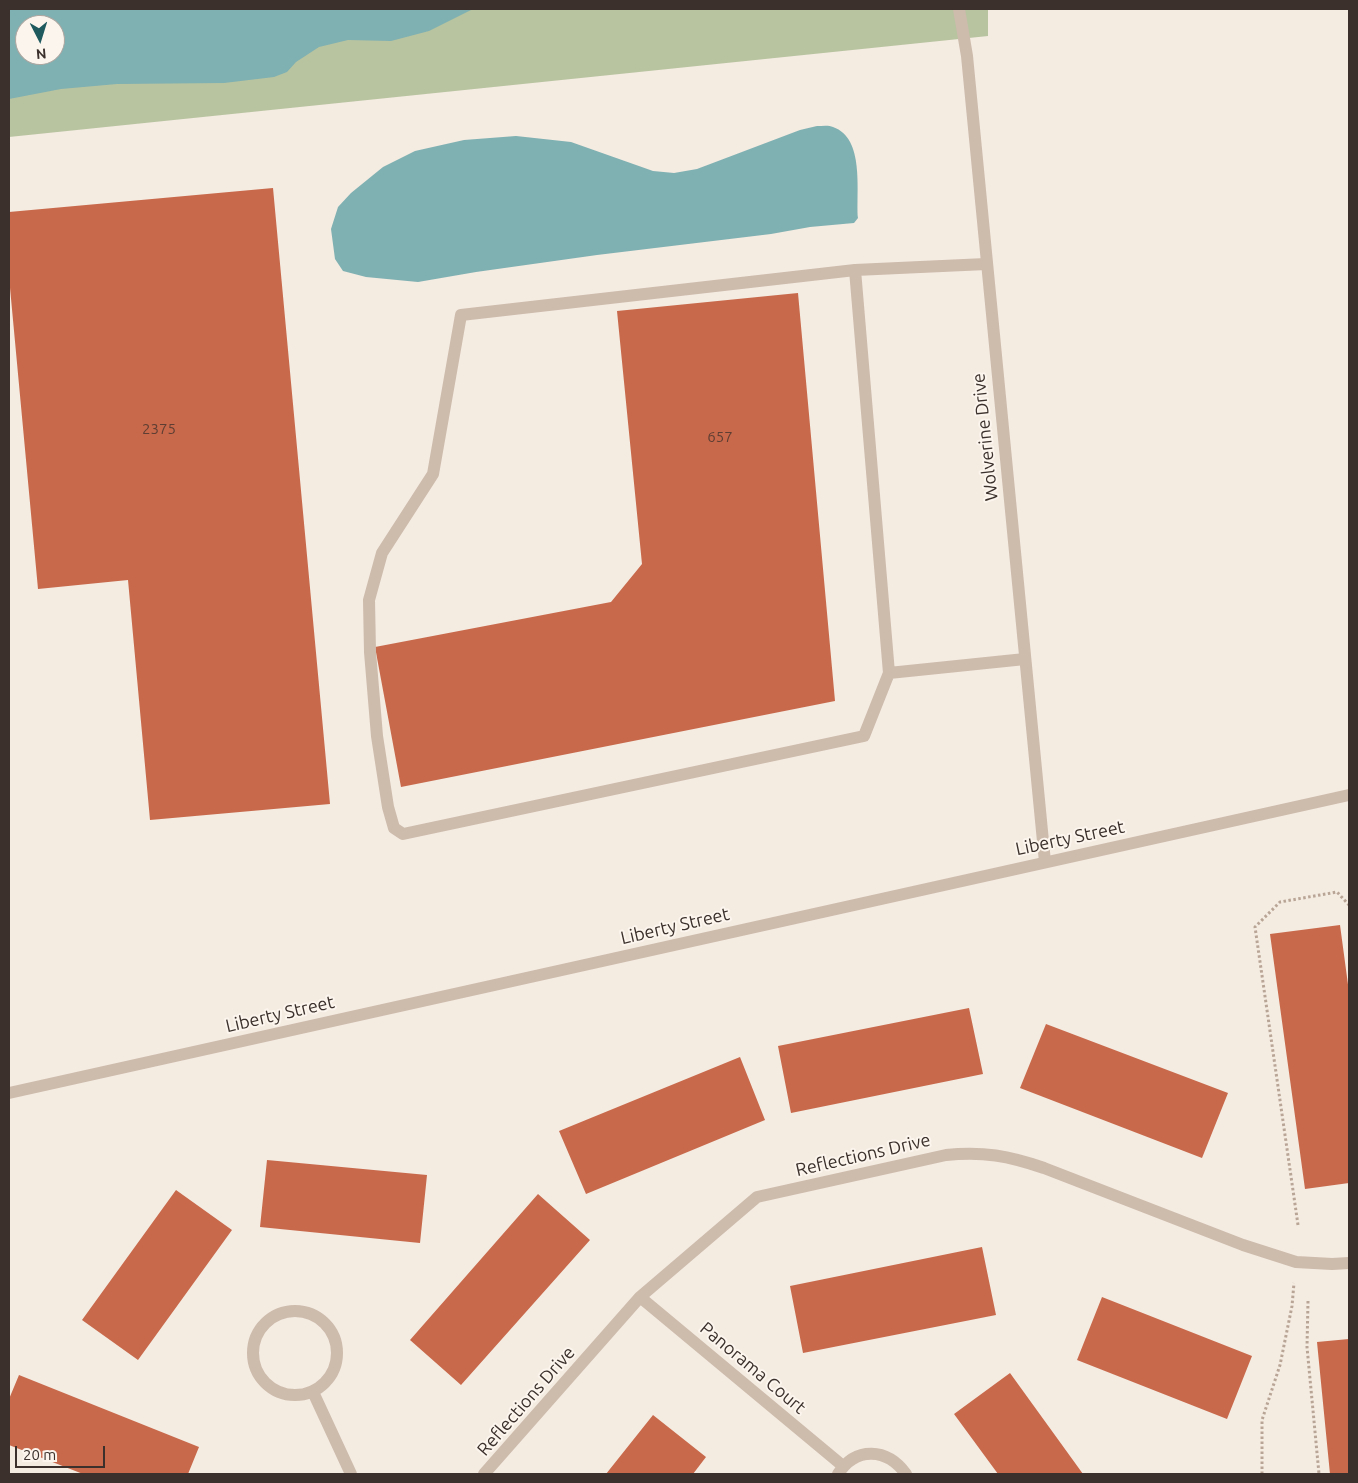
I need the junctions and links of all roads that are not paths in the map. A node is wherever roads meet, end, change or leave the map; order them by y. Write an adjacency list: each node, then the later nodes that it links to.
1 (959, 9): 2 (street, Wolverine Drive)
2 (986, 264): 3 (street); 4 (street, Wolverine Drive)
3 (855, 270): 5 (street); 5 (street)
4 (1025, 660): 5 (street); 7 (street, Wolverine Drive)
5 (889, 673)
6 (1349, 795): 7 (street, Liberty Street)
7 (1045, 862): 8 (street, Liberty Street)
8 (9, 1093)
9 (1349, 1263): 10 (street, Reflections Drive)
10 (640, 1297): 12 (street, Panorama Court); 14 (street, Reflections Drive)
11 (313, 1392): 11 (street); 13 (street)
12 (840, 1470): 15 (street, Panorama Court)
13 (351, 1474)
14 (484, 1474)
15 (906, 1474)

